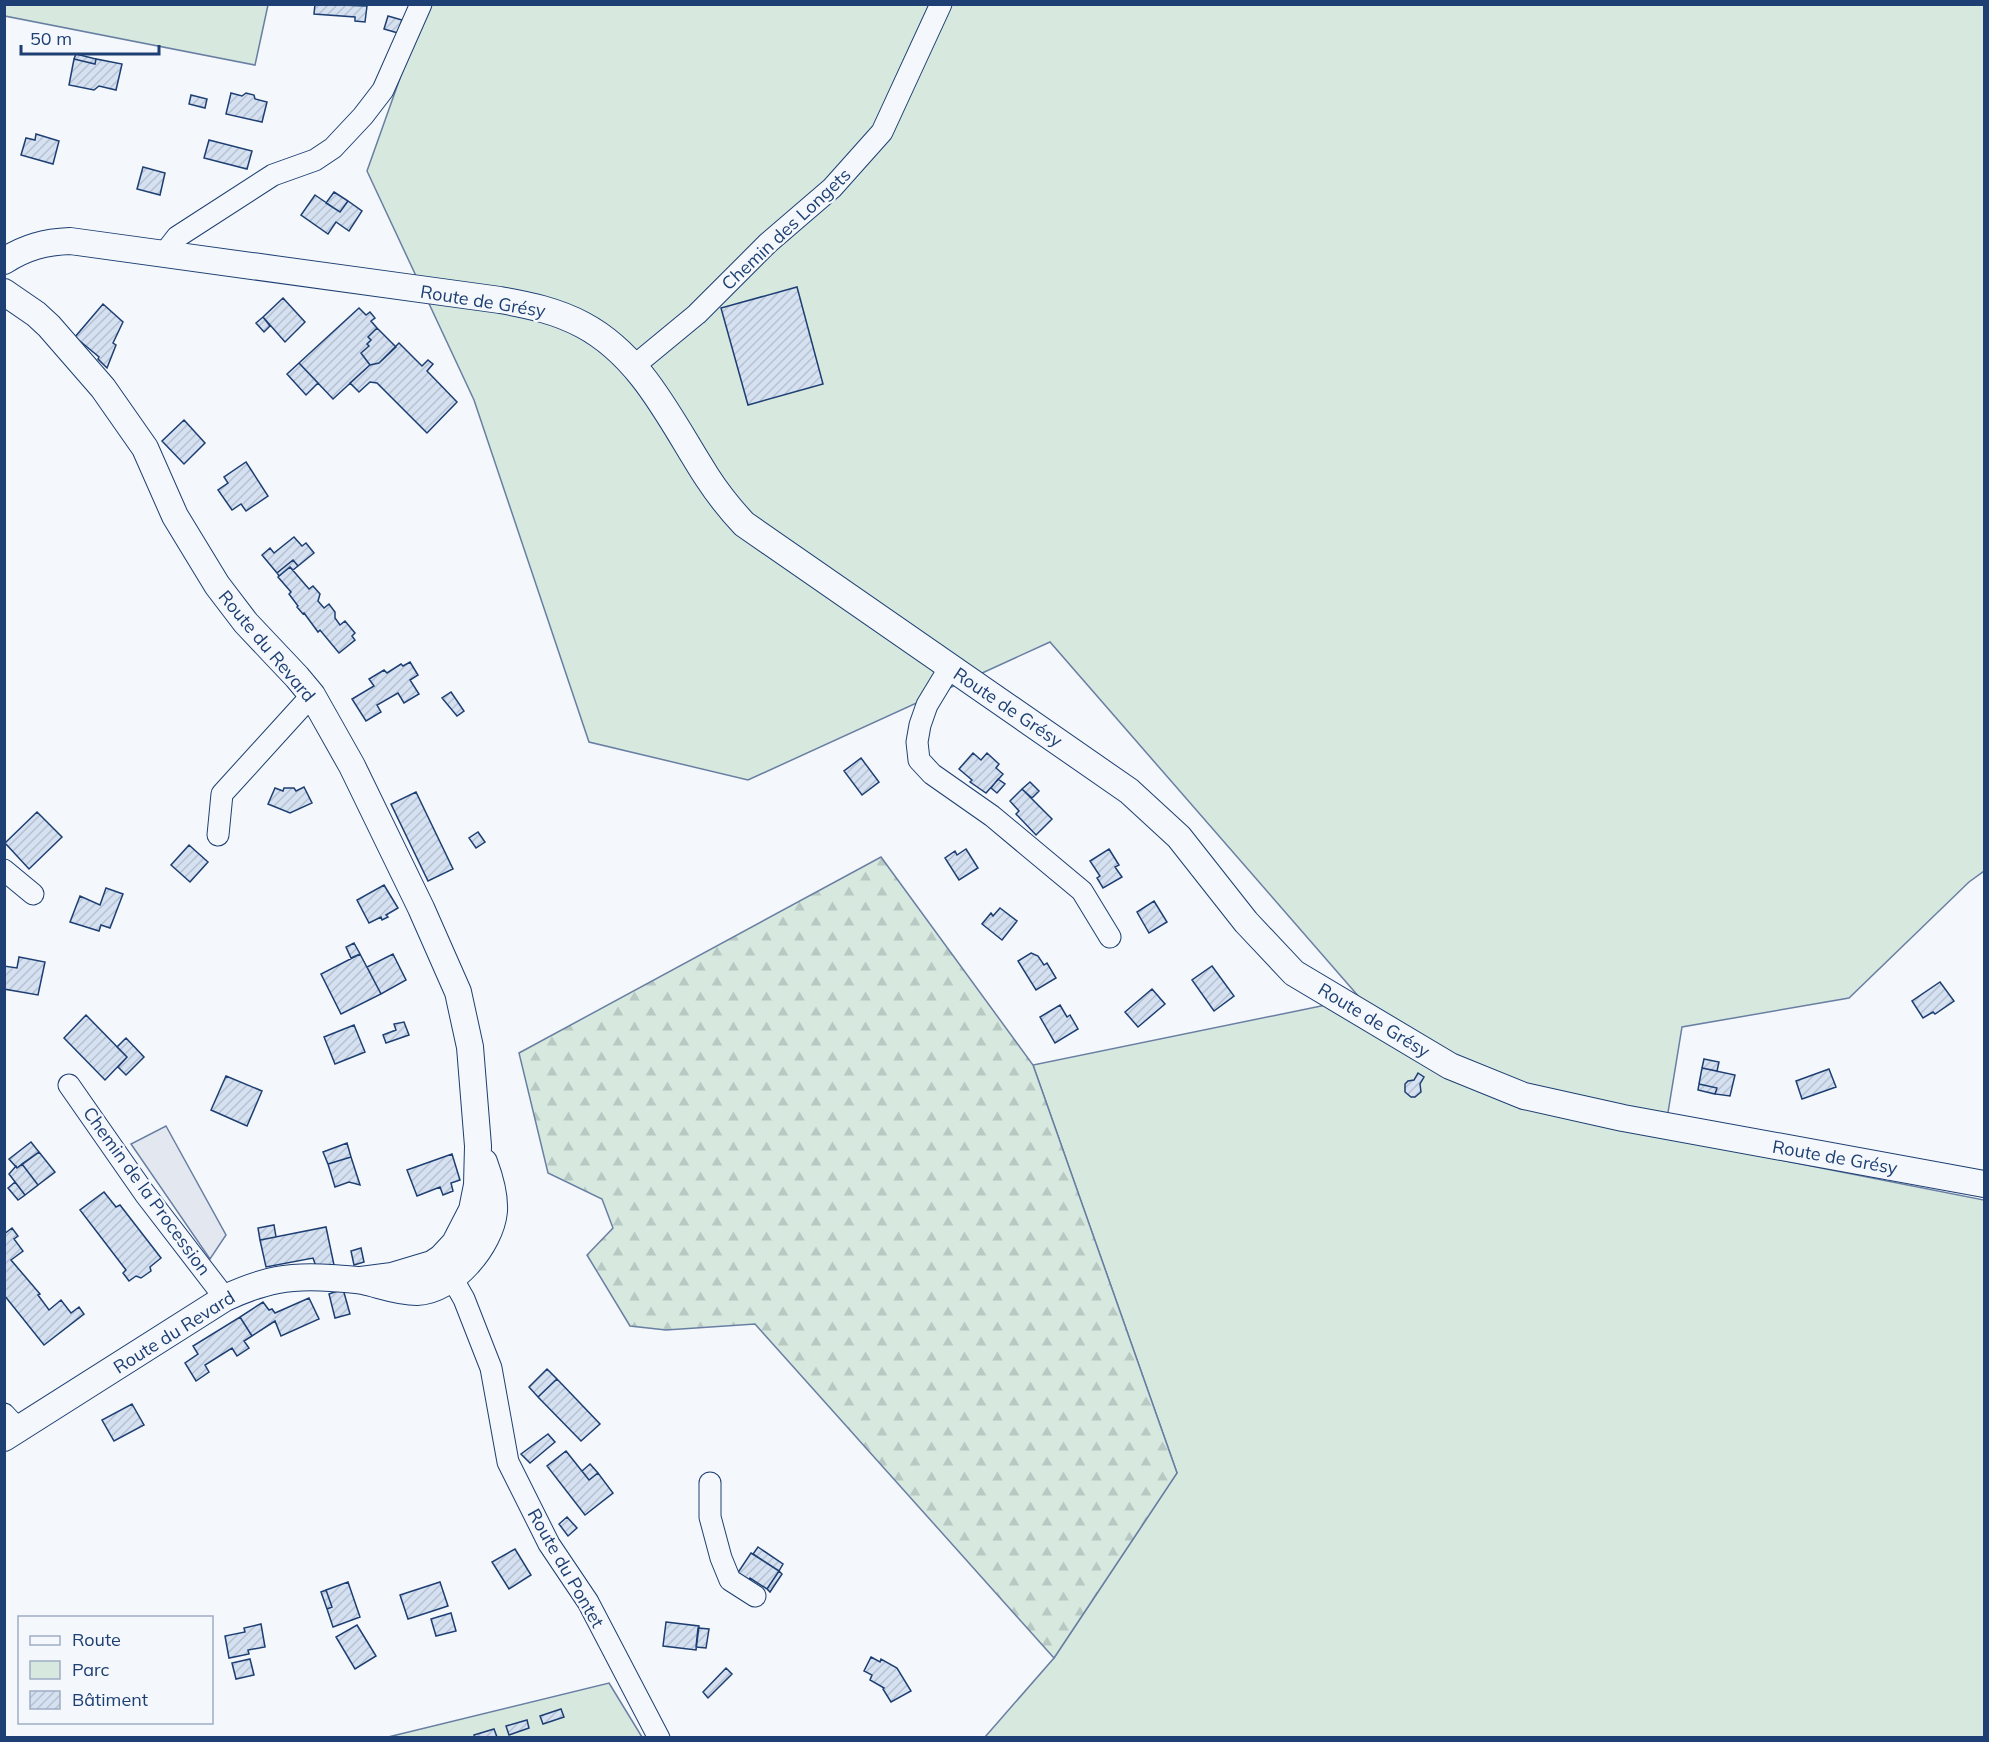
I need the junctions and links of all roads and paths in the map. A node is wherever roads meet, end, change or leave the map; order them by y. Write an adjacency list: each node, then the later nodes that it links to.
1 (421, 4): 4 (street)
2 (941, 4): 7 (street, Chemin des Longets)
3 (48, 242): 4 (main road, Route de Grésy); 5 (main road, Route de Grésy); 6 (main road)
4 (163, 255): 7 (main road, Route de Grésy)
5 (4, 261)
6 (5, 293): 9 (main road, Route du Revard)
7 (633, 366): 8 (main road, Route de Grésy)
8 (950, 667): 13 (street); 15 (main road, Route de Grésy)
9 (312, 695): 10 (street); 16 (main road, Route du Revard)
10 (218, 835)
11 (4, 870): 12 (street)
12 (33, 894)
13 (1110, 937)
14 (69, 1085): 17 (street, Chemin de la Procession)
15 (1984, 1184)
16 (447, 1268): 17 (main road, Route du Revard); 21 (street, Route du Pontet)
17 (225, 1298): 18 (main road, Route du Revard)
18 (9, 1427)
19 (710, 1482): 20 (street)
20 (755, 1596)
21 (659, 1737)

